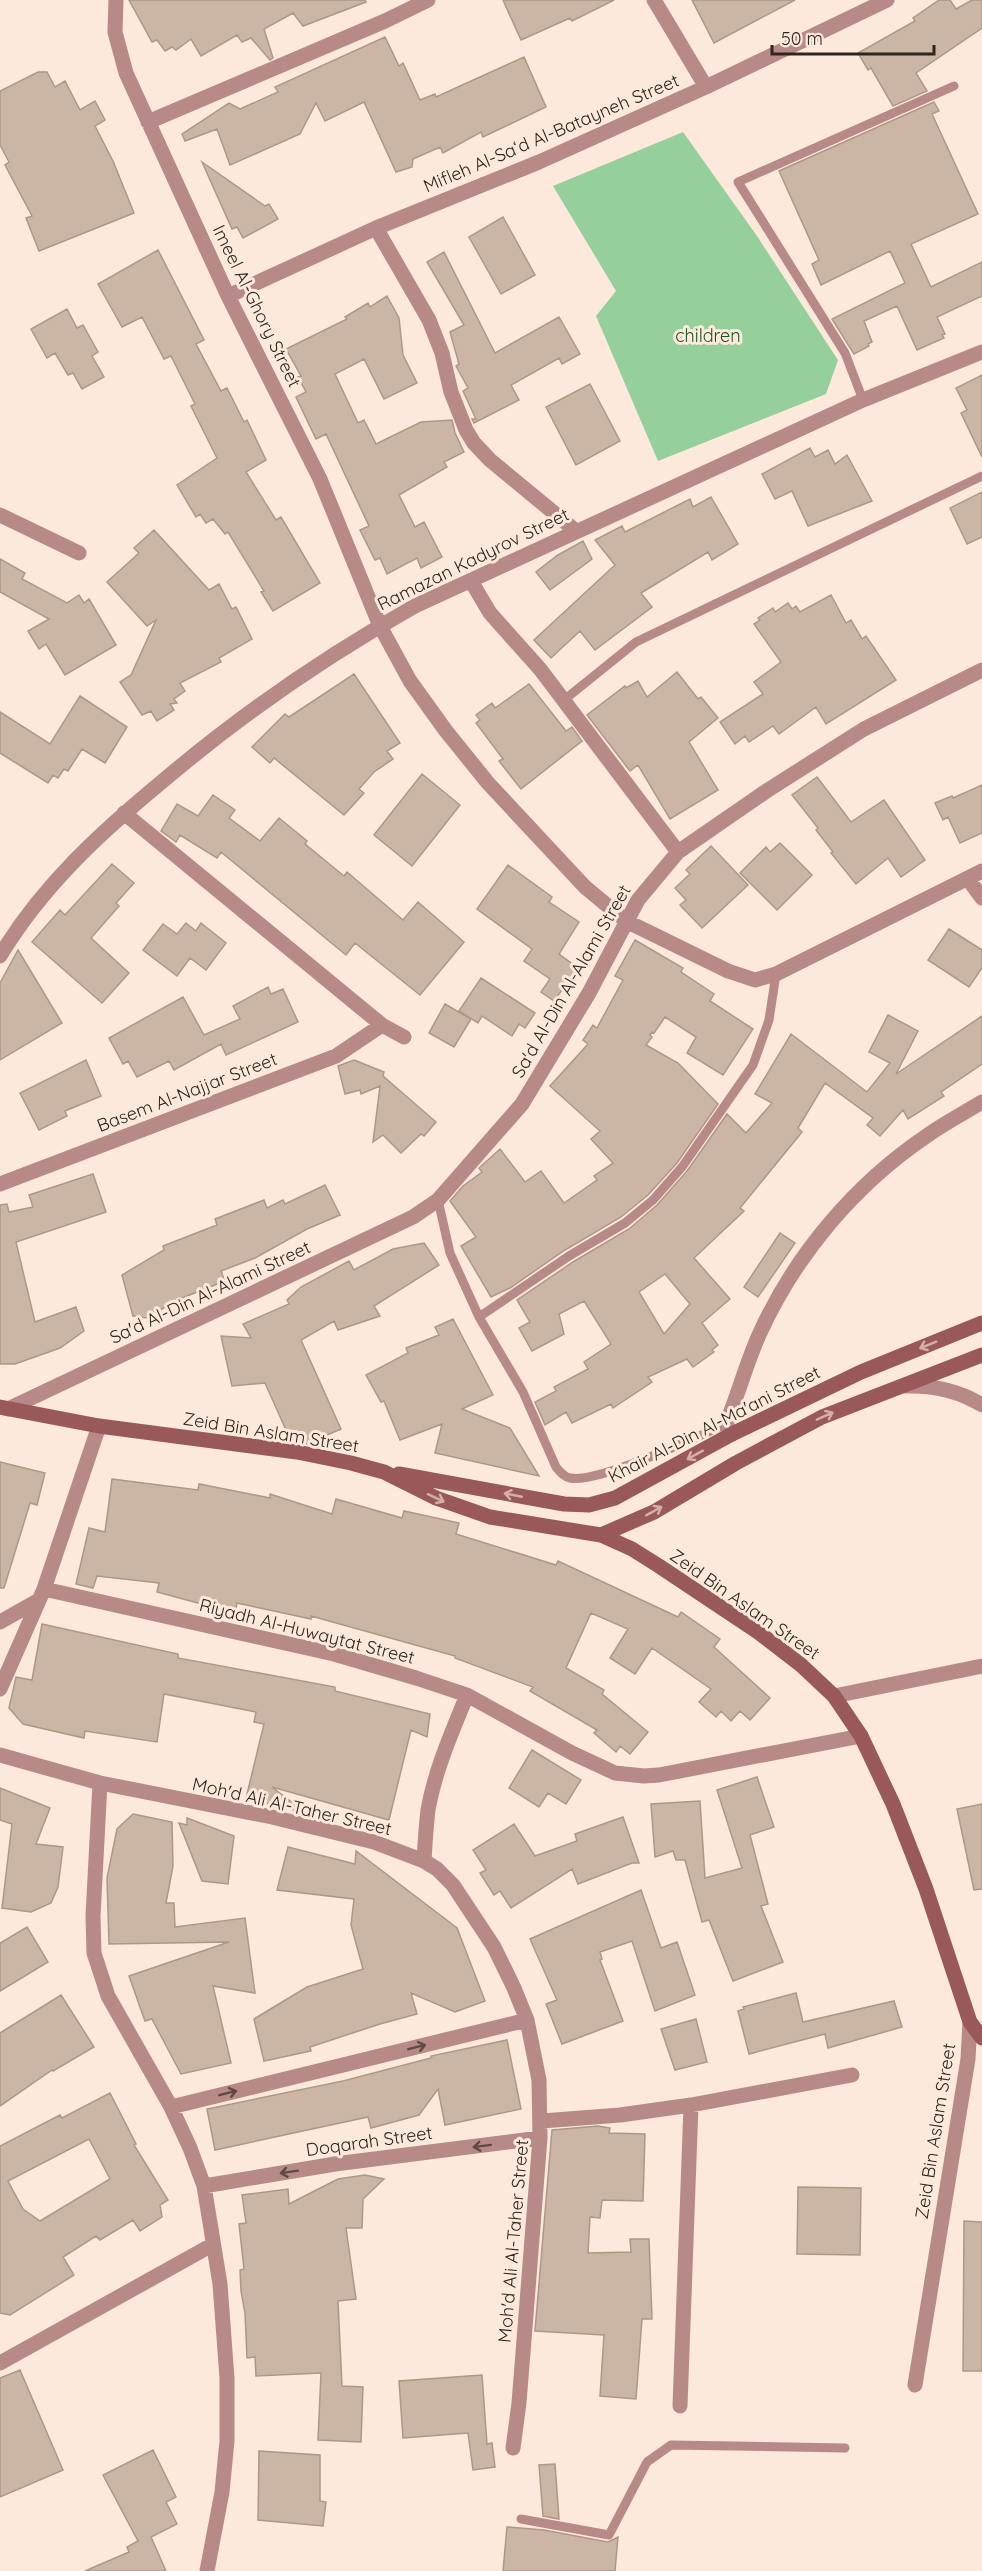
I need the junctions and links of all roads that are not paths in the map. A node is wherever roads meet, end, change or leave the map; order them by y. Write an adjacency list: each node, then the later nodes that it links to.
1 (116, 0): 7 (street, Imeel Al-Ghory Street)
2 (428, 0): 7 (street)
3 (654, 0): 6 (street)
4 (887, 0): 6 (street, Mifleh Al-Sa‘d Al-Batayneh Street)
5 (954, 86): 11 (lane)
6 (706, 87): 8 (street, Mifleh Al-Sa‘d Al-Batayneh Street)
7 (148, 122): 9 (street, Imeel Al-Ghory Street)
8 (376, 228): 9 (street, Mifleh Al-Sa‘d Al-Batayneh Street); 14 (street)
9 (228, 296): 17 (street, Imeel Al-Ghory Street)
10 (982, 352): 11 (street, Ramazan Kadyrov Street)
11 (863, 400): 14 (street, Ramazan Kadyrov Street)
12 (982, 476): 19 (lane)
13 (0, 515): 15 (street)
14 (576, 531): 16 (street, Ramazan Kadyrov Street)
15 (79, 553)
16 (471, 580): 17 (street, Ramazan Kadyrov Street); 19 (street)
17 (380, 626): 20 (street, Ramazan Kadyrov Street); 25 (street, Imeel Al-Ghory Street)
18 (982, 670): 21 (street, Sa'd Al-Din Al-Alami Street)
19 (564, 700): 21 (street)
20 (124, 813): 26 (street, Ramazan Kadyrov Street); 28 (street)
21 (678, 852): 25 (street, Sa'd Al-Din Al-Alami Street)
22 (982, 871): 23 (street, Imeel Al-Ghory Street)
23 (968, 879): 24 (street); 27 (street, Imeel Al-Ghory Street)
24 (982, 898)
25 (626, 921): 27 (street, Imeel Al-Ghory Street); 32 (street, Sa'd Al-Din Al-Alami Street)
26 (0, 956)
27 (776, 974): 33 (lane)
28 (382, 1025): 29 (street); 31 (street, Basem Al-Najjar Street)
29 (404, 1037)
30 (982, 1102): 40 (street)
31 (0, 1184)
32 (438, 1200): 33 (lane); 38 (street, Sa'd Al-Din Al-Alami Street)
33 (479, 1317): 40 (lane)
34 (982, 1323): 40 (street, Khair Al-Din Al-Ma'ani Street, one-way to 40)
35 (982, 1355): 36 (street)
36 (902, 1386): 37 (street); 42 (street, one-way to 36)
37 (982, 1405)
38 (4, 1408): 39 (street, Zeid Bin Aslam Street)
39 (99, 1426): 41 (street, Zeid Bin Aslam Street); 43 (street)
40 (729, 1429): 41 (street, Khair Al-Din Al-Ma'ani Street, one-way to 41)
41 (384, 1472): 42 (street, Zeid Bin Aslam Street, one-way to 42)
42 (601, 1535): 48 (street, Zeid Bin Aslam Street)
43 (41, 1594): 44 (street); 46 (street); 47 (street, Riyadh Al-Huwaytat Street)
44 (0, 1622)
45 (982, 1666): 48 (street)
46 (0, 1689)
47 (467, 1695): 49 (street, Riyadh Al-Huwaytat Street); 52 (street)
48 (834, 1696): 49 (street, Zeid Bin Aslam Street)
49 (861, 1736): 54 (street, Zeid Bin Aslam Street)
50 (0, 1755): 51 (street, Moh'd Ali Al-Taher Street)
51 (100, 1784): 52 (street, Moh'd Ali Al-Taher Street); 58 (street)
52 (424, 1860): 53 (street, Moh'd Ali Al-Taher Street)
53 (527, 2020): 58 (street, one-way to 53); 59 (street, Moh'd Ali Al-Taher Street)
54 (970, 2022): 55 (street); 64 (street, Zeid Bin Aslam Street)
55 (982, 2038)
56 (852, 2075): 57 (street)
57 (691, 2105): 59 (street); 65 (street)
58 (171, 2107): 61 (street)
59 (542, 2121): 60 (street, Moh'd Ali Al-Taher Street)
60 (540, 2138): 61 (street, Doqarah Street, one-way to 61); 66 (street, Moh'd Ali Al-Taher Street)
61 (204, 2186): 62 (street)
62 (212, 2245): 63 (street); 69 (street)
63 (0, 2363)
64 (915, 2385)
65 (680, 2406)
66 (513, 2448)
67 (845, 2448): 68 (lane)
68 (521, 2519)
69 (207, 2571)

